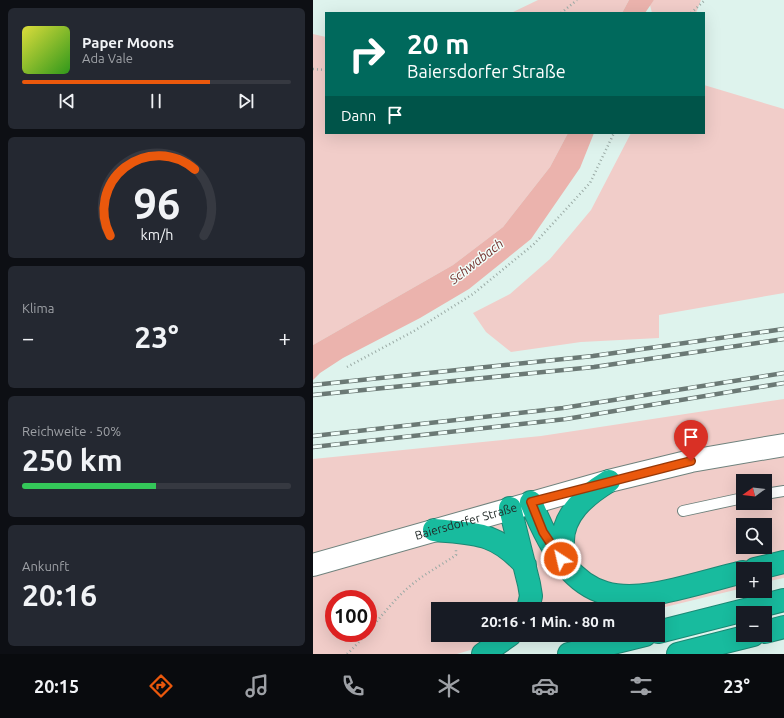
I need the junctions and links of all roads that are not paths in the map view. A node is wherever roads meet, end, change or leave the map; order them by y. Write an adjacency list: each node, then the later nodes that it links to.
1 (784, 445): 2 (main road, Baiersdorfer Straße)
2 (609, 481): 6 (main road, Baiersdorfer Straße); 14 (highway)
3 (784, 491): 4 (lane)
4 (772, 493)
5 (736, 500): 8 (lane)
6 (531, 502): 7 (main road, Baiersdorfer Straße); 14 (highway)
7 (510, 508): 9 (main road, Baiersdorfer Straße); 12 (highway)
8 (683, 511)
9 (434, 530): 11 (main road, Baiersdorfer Straße); 12 (highway)
10 (784, 562): 13 (highway)
11 (313, 564)
12 (525, 565): 17 (highway)
13 (772, 565)
14 (568, 568): 15 (highway)
15 (736, 574)
16 (784, 600): 18 (highway)
17 (530, 602)
18 (665, 630)
19 (736, 640): 25 (highway)
20 (500, 642): 23 (highway)
21 (617, 642): 24 (highway)
22 (749, 642): 26 (highway)
23 (483, 654)
24 (569, 654)
25 (678, 654)
26 (728, 654)

